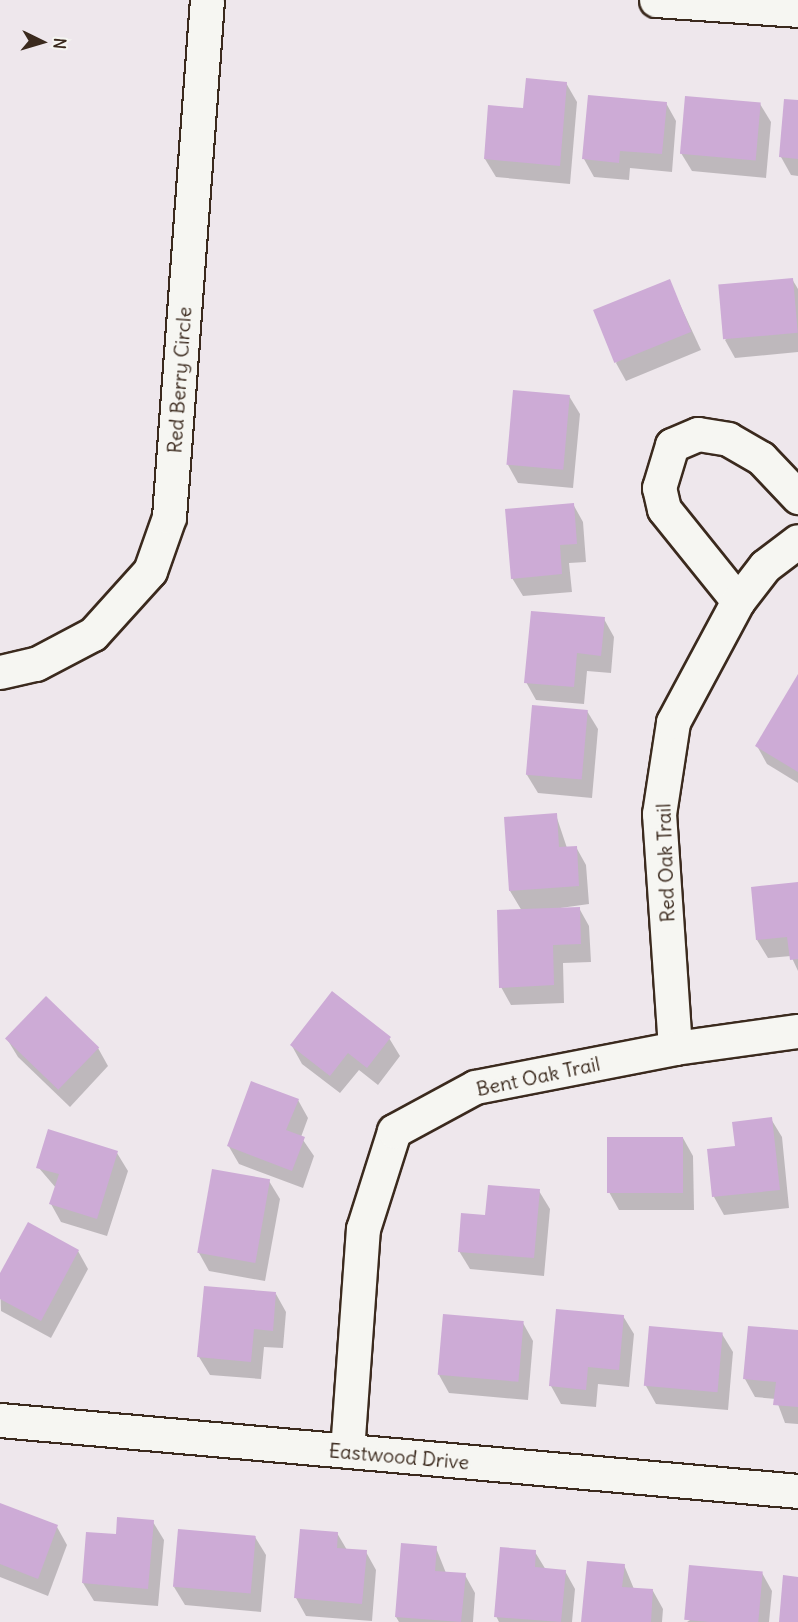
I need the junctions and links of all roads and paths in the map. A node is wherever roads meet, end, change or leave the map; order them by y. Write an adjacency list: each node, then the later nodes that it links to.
1 (207, 0): 7 (street, Red Berry Circle)
2 (676, 1): 3 (street)
3 (798, 10)
4 (798, 497): 6 (street)
5 (798, 541): 6 (street, Red Oak Trail)
6 (738, 601): 9 (street, Red Oak Trail)
7 (0, 672)
8 (798, 1031): 9 (street, Bent Oak Trail)
9 (675, 1048): 11 (street, Bent Oak Trail)
10 (0, 1420): 11 (street, Eastwood Drive)
11 (347, 1451): 12 (street, Eastwood Drive)
12 (798, 1491)

